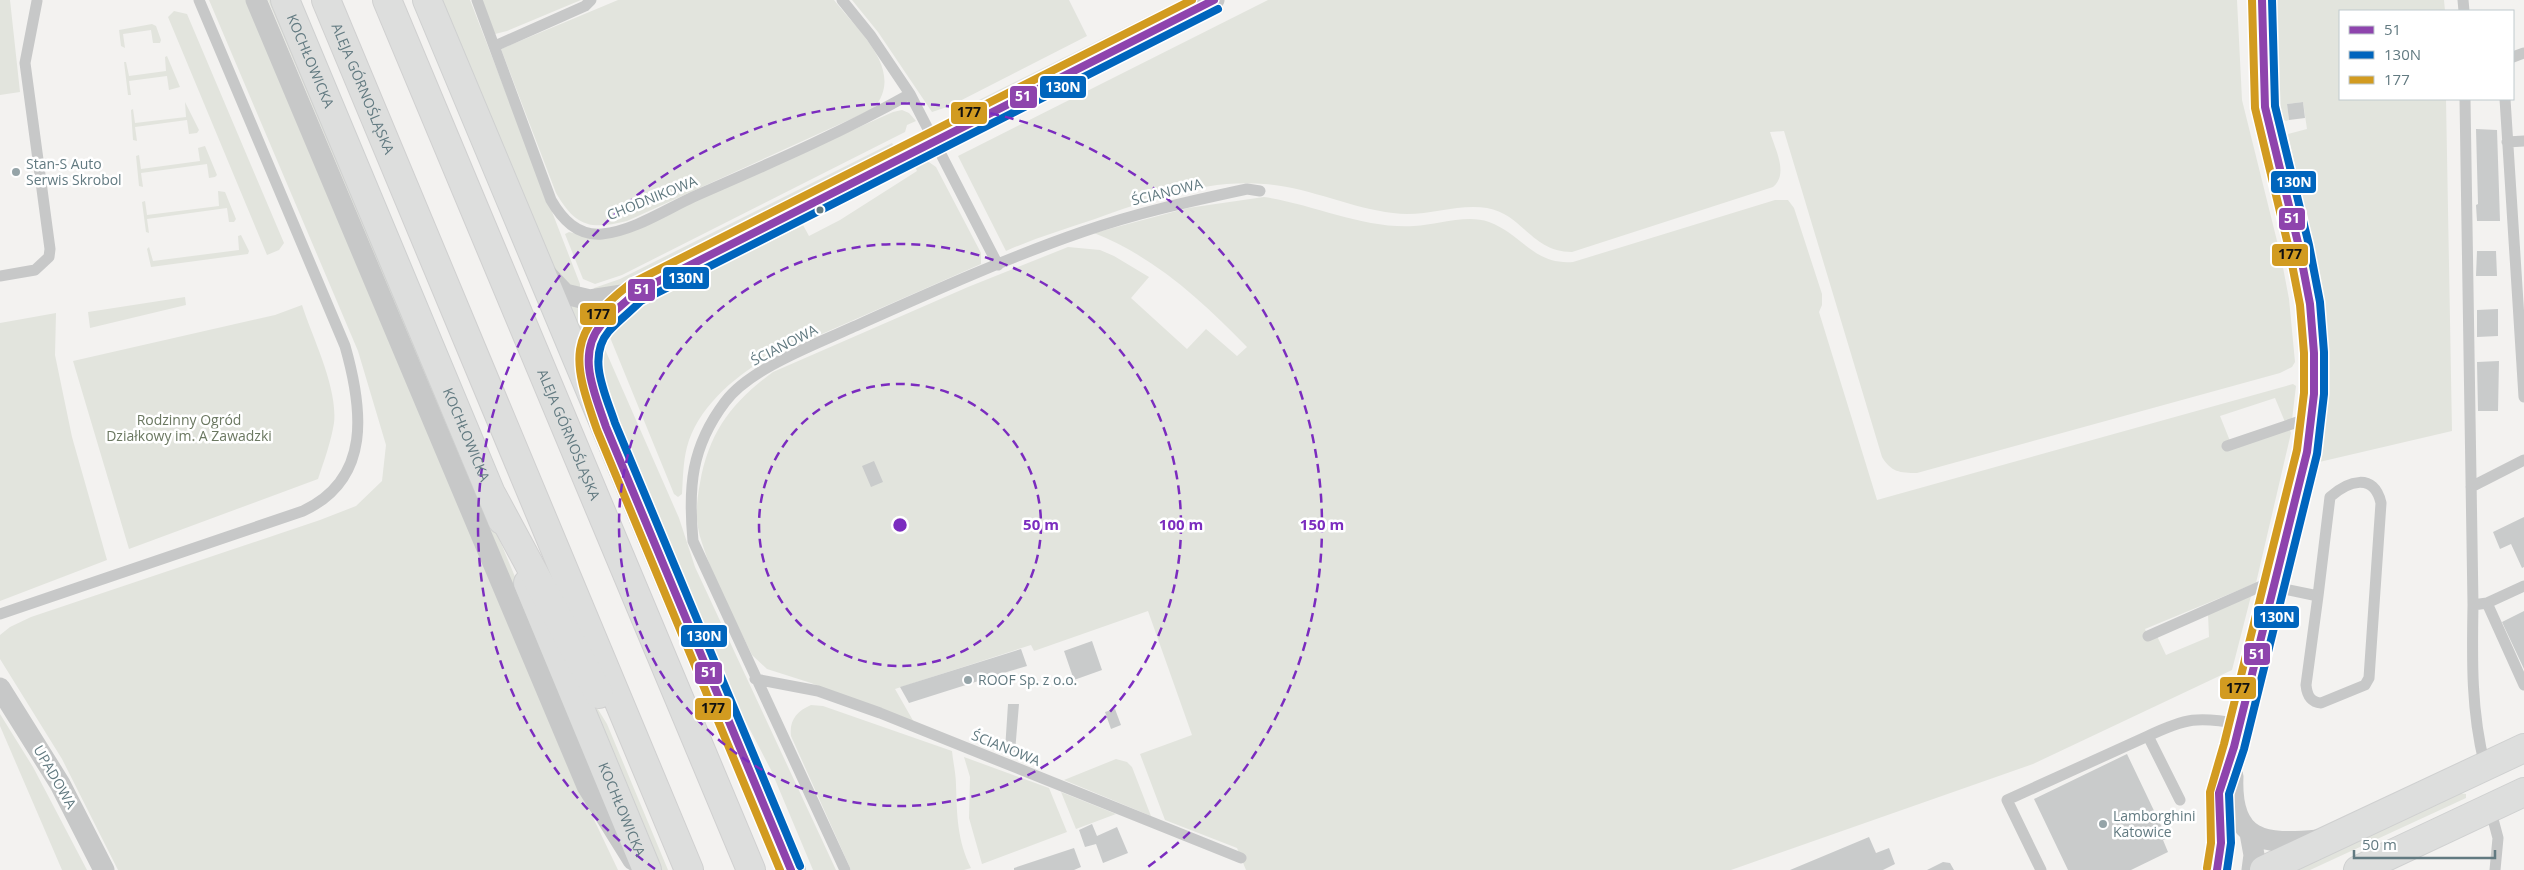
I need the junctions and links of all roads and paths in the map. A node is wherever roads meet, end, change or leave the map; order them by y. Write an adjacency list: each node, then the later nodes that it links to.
1 (199, 0): 38 (lane)
2 (256, 0): 57 (street)
3 (285, 0): 32 (main road, KOCHŁOWICKA)
4 (326, 0): 48 (main road, ALEJA GÓRNOŚLĄSKA)
5 (387, 0): 60 (main road, ALEJA GÓRNOŚLĄSKA)
6 (427, 0): 21 (main road)
7 (476, 0): 13 (lane, CHODNIKOWA)
8 (591, 0): 13 (lane)
9 (842, 0): 14 (lane)
10 (1214, 0): 17 (street)
11 (2262, 0): 27 (street)
12 (37, 1): 23 (lane)
13 (495, 46): 14 (lane, CHODNIKOWA)
14 (910, 94): 17 (lane)
15 (2465, 100): 31 (lane)
16 (2505, 100): 19 (lane)
17 (935, 140): 22 (lane); 24 (street)
18 (2524, 141): 19 (lane)
19 (2507, 142): 25 (lane)
20 (1260, 191): 22 (lane, ŚCIANOWA)
21 (538, 265): 24 (street); 28 (main road)
22 (998, 265): 40 (lane, ŚCIANOWA)
23 (0, 276)
24 (635, 293): 28 (street)
25 (2524, 383): 26 (lane)
26 (2524, 397)
27 (2312, 417): 29 (lane); 33 (street)
28 (606, 427): 61 (main road)
29 (2227, 446)
30 (2524, 460): 31 (lane)
31 (2471, 487): 37 (lane)
32 (493, 497): 48 (main road); 58 (main road, KOCHŁOWICKA)
33 (2275, 584): 35 (lane); 39 (lane); 43 (street)
34 (2524, 586): 36 (lane)
35 (2318, 596): 35 (lane)
36 (2487, 603): 37 (lane); 41 (lane)
37 (2474, 605): 47 (lane)
38 (0, 614)
39 (2148, 636)
40 (755, 679): 55 (lane, ŚCIANOWA); 62 (lane, ŚCIANOWA)
41 (2524, 685)
42 (0, 688): 56 (street, UPADOWA)
43 (2240, 724): 44 (lane); 45 (street)
44 (2148, 736): 50 (lane); 63 (lane)
45 (2234, 748): 52 (street); 54 (street)
46 (2524, 748): 47 (main road)
47 (2485, 766): 53 (main road)
48 (651, 780): 59 (main road, ALEJA GÓRNOŚLĄSKA)
49 (2524, 792): 51 (main road)
50 (2180, 800)
51 (2490, 808): 68 (main road); 69 (lane)
52 (2250, 833): 53 (street); 66 (street)
53 (2329, 838): 67 (main road)
54 (2222, 846): 64 (street); 65 (street)
55 (1242, 858)
56 (104, 870)
57 (639, 870)
58 (647, 870)
59 (689, 870)
60 (751, 870)
61 (791, 870)
62 (845, 870)
63 (2041, 870)
64 (2217, 870)
65 (2243, 870)
66 (2252, 870)
67 (2264, 870)
68 (2358, 870)
69 (2495, 870)

